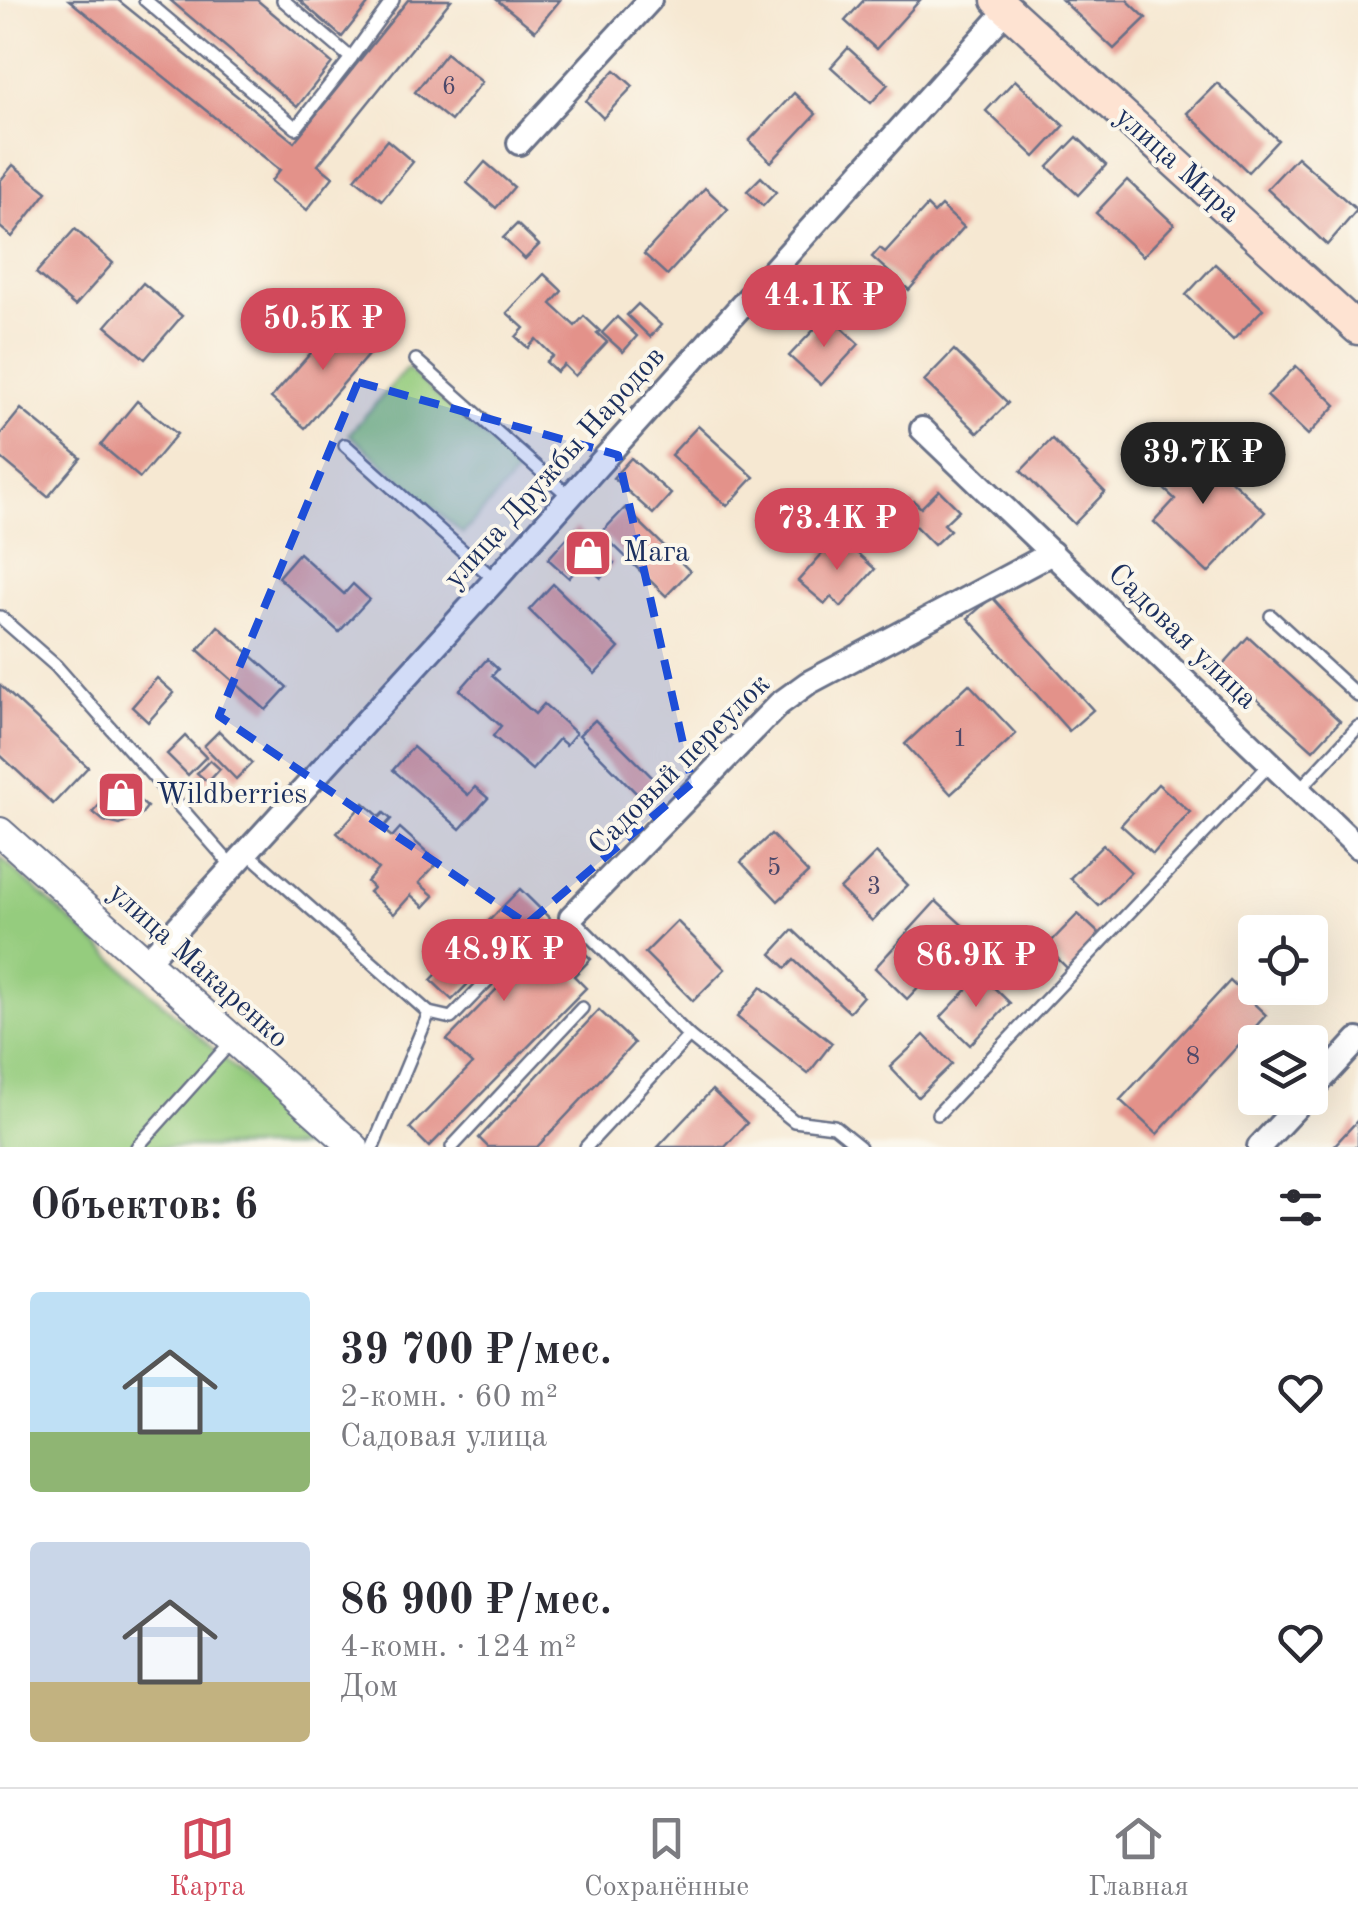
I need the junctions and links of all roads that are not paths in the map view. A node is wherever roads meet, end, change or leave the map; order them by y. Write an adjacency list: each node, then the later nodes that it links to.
1 (146, 0): 6 (lane)
2 (283, 0): 6 (lane)
3 (394, 0): 6 (lane)
4 (650, 0): 7 (street)
5 (1001, 3): 8 (main road, улица Мира); 12 (street, улица Дружбы Народов)
6 (351, 58)
7 (519, 142)
8 (1358, 329)
9 (416, 360): 12 (lane)
10 (922, 429): 13 (street, Садовая улица)
11 (345, 445): 14 (lane)
12 (570, 497): 14 (street, улица Дружбы Народов)
13 (1052, 553): 19 (street, Садовая улица); 24 (street, Садовый переулок)
14 (495, 580): 23 (street, улица Дружбы Народов)
15 (1270, 616): 17 (lane)
16 (0, 617): 23 (lane)
17 (1358, 696)
18 (1358, 727): 20 (lane)
19 (1271, 763): 20 (street, Садовая улица); 33 (lane)
20 (1299, 790): 22 (street, Садовая улица)
21 (0, 832): 26 (street, улица Макаренко)
22 (1358, 848)
23 (240, 860): 26 (street, улица Дружбы Народов); 28 (lane)
24 (571, 917): 29 (lane)
25 (520, 947): 28 (lane)
26 (145, 963): 30 (street, улица Макаренко)
27 (582, 1008): 39 (lane)
28 (429, 1013): 38 (lane)
29 (689, 1036): 40 (lane); 41 (lane)
30 (234, 1040): 36 (lane); 37 (street, улица Макаренко)
31 (1358, 1040): 32 (street)
32 (1328, 1073)
33 (938, 1114)
34 (1292, 1115): 35 (street)
35 (1267, 1145)
36 (138, 1147)
37 (354, 1147)
38 (373, 1147)
39 (452, 1147)
40 (586, 1147)
41 (860, 1147)

